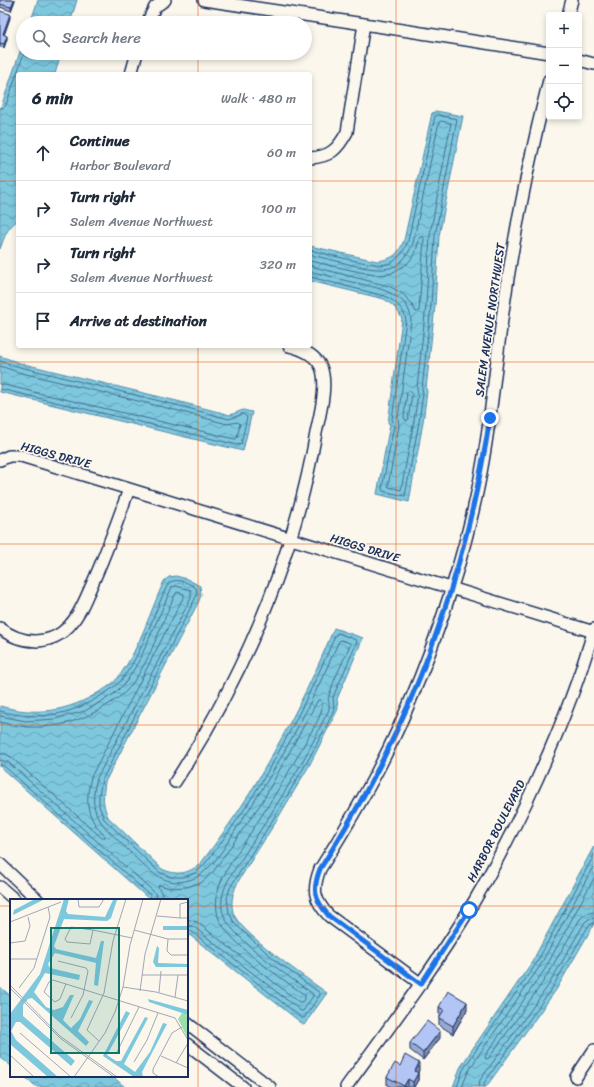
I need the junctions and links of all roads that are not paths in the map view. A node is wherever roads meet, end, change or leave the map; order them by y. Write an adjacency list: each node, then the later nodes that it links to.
1 (165, 0): 5 (street)
2 (204, 0): 6 (street)
3 (572, 0): 4 (street)
4 (569, 12)
5 (150, 16)
6 (311, 16)
7 (312, 16): 8 (street)
8 (364, 24): 9 (street); 15 (street)
9 (546, 53)
10 (135, 60): 13 (street)
11 (582, 61): 12 (street)
12 (594, 64)
13 (132, 72)
14 (548, 84): 20 (street, SALEM AVENUE NORTHWEST)
15 (312, 158)
16 (297, 348): 19 (street)
17 (0, 460): 18 (street, HIGGS DRIVE)
18 (128, 489): 19 (street, HIGGS DRIVE); 21 (street)
19 (290, 539): 20 (street, HIGGS DRIVE); 23 (street)
20 (452, 588): 22 (street, HIGGS DRIVE); 28 (street, SALEM AVENUE NORTHWEST)
21 (0, 628)
22 (594, 631): 28 (street, HARBOR BOULEVARD)
23 (175, 782)
24 (0, 864): 27 (street)
25 (0, 887): 26 (street)
26 (14, 899)
27 (37, 899)
28 (421, 984): 35 (street, HARBOR BOULEVARD)
29 (188, 1024): 34 (street)
30 (188, 1045): 33 (street)
31 (594, 1050): 32 (street)
32 (576, 1077)
33 (244, 1087)
34 (270, 1087)
35 (346, 1087)

